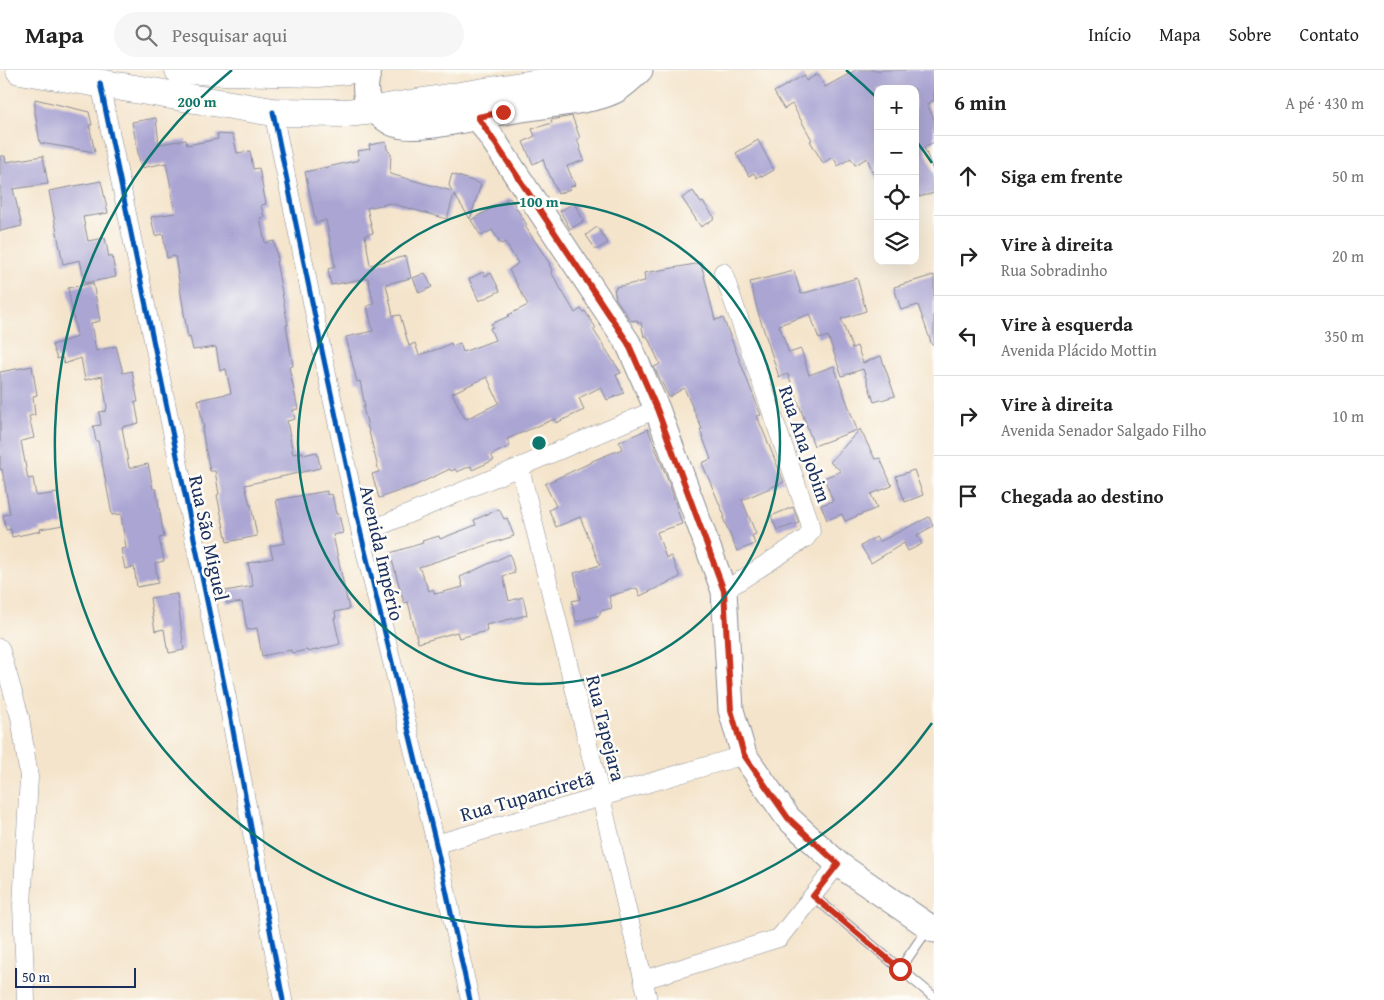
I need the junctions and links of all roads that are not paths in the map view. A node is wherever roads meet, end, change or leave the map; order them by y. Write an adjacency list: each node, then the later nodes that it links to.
1 (20, 70): 7 (main road)
2 (179, 70): 3 (main road)
3 (348, 70)
4 (369, 70): 8 (main road)
5 (620, 70): 8 (main road)
6 (640, 70): 10 (main road)
7 (100, 83): 9 (main road); 27 (street, Rua São Miguel)
8 (374, 110): 9 (main road); 10 (main road)
9 (274, 112): 14 (street, Avenida Império)
10 (478, 117): 12 (main road)
11 (723, 272): 15 (street, Rua Ana Jobim)
12 (657, 409): 13 (street); 15 (main road)
13 (520, 468): 14 (street); 18 (street, Rua Tapejara)
14 (361, 534): 19 (street, Avenida Império)
15 (724, 591): 17 (main road)
16 (0, 648): 26 (street)
17 (744, 755): 18 (street, Rua Tupanciretã); 20 (main road)
18 (601, 798): 19 (street, Rua Tupanciretã); 24 (street, Rua Tapejara)
19 (436, 844): 28 (street, Avenida Império)
20 (838, 864): 21 (street); 22 (main road)
21 (813, 896): 23 (lane); 24 (street)
22 (932, 928): 23 (lane)
23 (900, 969): 25 (lane)
24 (643, 980): 29 (street, Rua Tapejara)
25 (934, 996)
26 (26, 1000)
27 (282, 1000)
28 (470, 1000)
29 (648, 1000)

